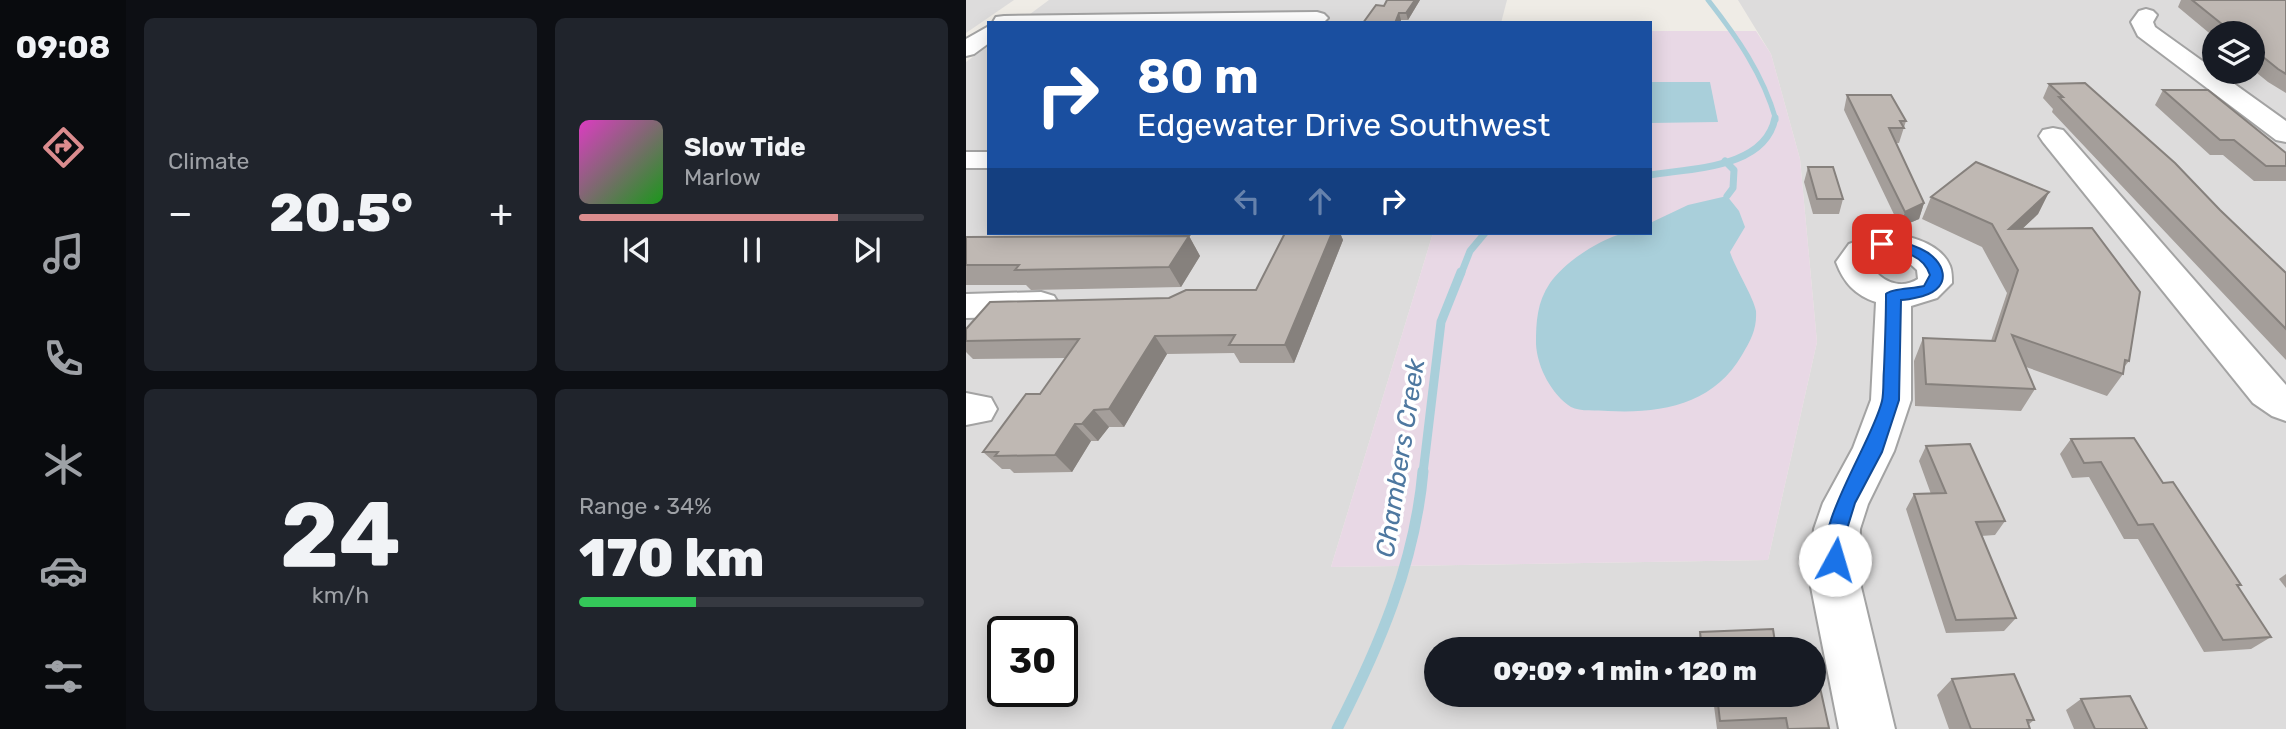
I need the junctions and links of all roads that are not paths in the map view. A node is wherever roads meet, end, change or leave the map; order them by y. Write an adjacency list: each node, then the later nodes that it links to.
1 (1034, 0): 4 (street)
2 (2146, 15): 8 (street)
3 (1317, 18): 5 (street)
4 (1006, 21)
5 (1198, 21)
6 (987, 34): 7 (street)
7 (966, 49)
8 (2286, 134)
9 (2053, 136): 15 (street)
10 (966, 160): 11 (street)
11 (987, 160)
12 (1894, 294): 16 (street)
13 (1073, 303): 14 (street)
14 (966, 306)
15 (2286, 405)
16 (1867, 729)

